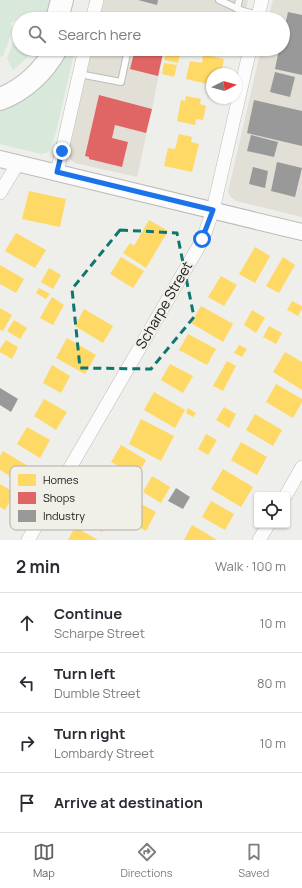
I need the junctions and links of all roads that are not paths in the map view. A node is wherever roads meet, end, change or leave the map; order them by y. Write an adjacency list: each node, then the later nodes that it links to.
1 (97, 0): 6 (street)
2 (219, 0): 5 (lane)
3 (239, 0): 5 (lane)
4 (262, 0): 8 (street)
5 (237, 9): 7 (lane)
6 (96, 12)
7 (245, 12)
8 (259, 12)
9 (41, 56): 15 (highway)
10 (51, 56): 16 (highway)
11 (84, 56): 14 (street)
12 (127, 56): 14 (lane)
13 (248, 56): 21 (street, Scharpe Street)
14 (80, 74): 19 (street)
15 (0, 87)
16 (0, 99)
17 (0, 158): 18 (street)
18 (18, 163): 19 (street); 20 (street)
19 (57, 172): 21 (street)
20 (0, 193)
21 (213, 210): 22 (street); 23 (street, Scharpe Street)
22 (302, 232)
23 (71, 466)
24 (302, 467): 25 (street)
25 (288, 492)
26 (266, 528): 29 (street)
27 (34, 530): 28 (street, Scharpe Street)
28 (28, 540)
29 (260, 540)

